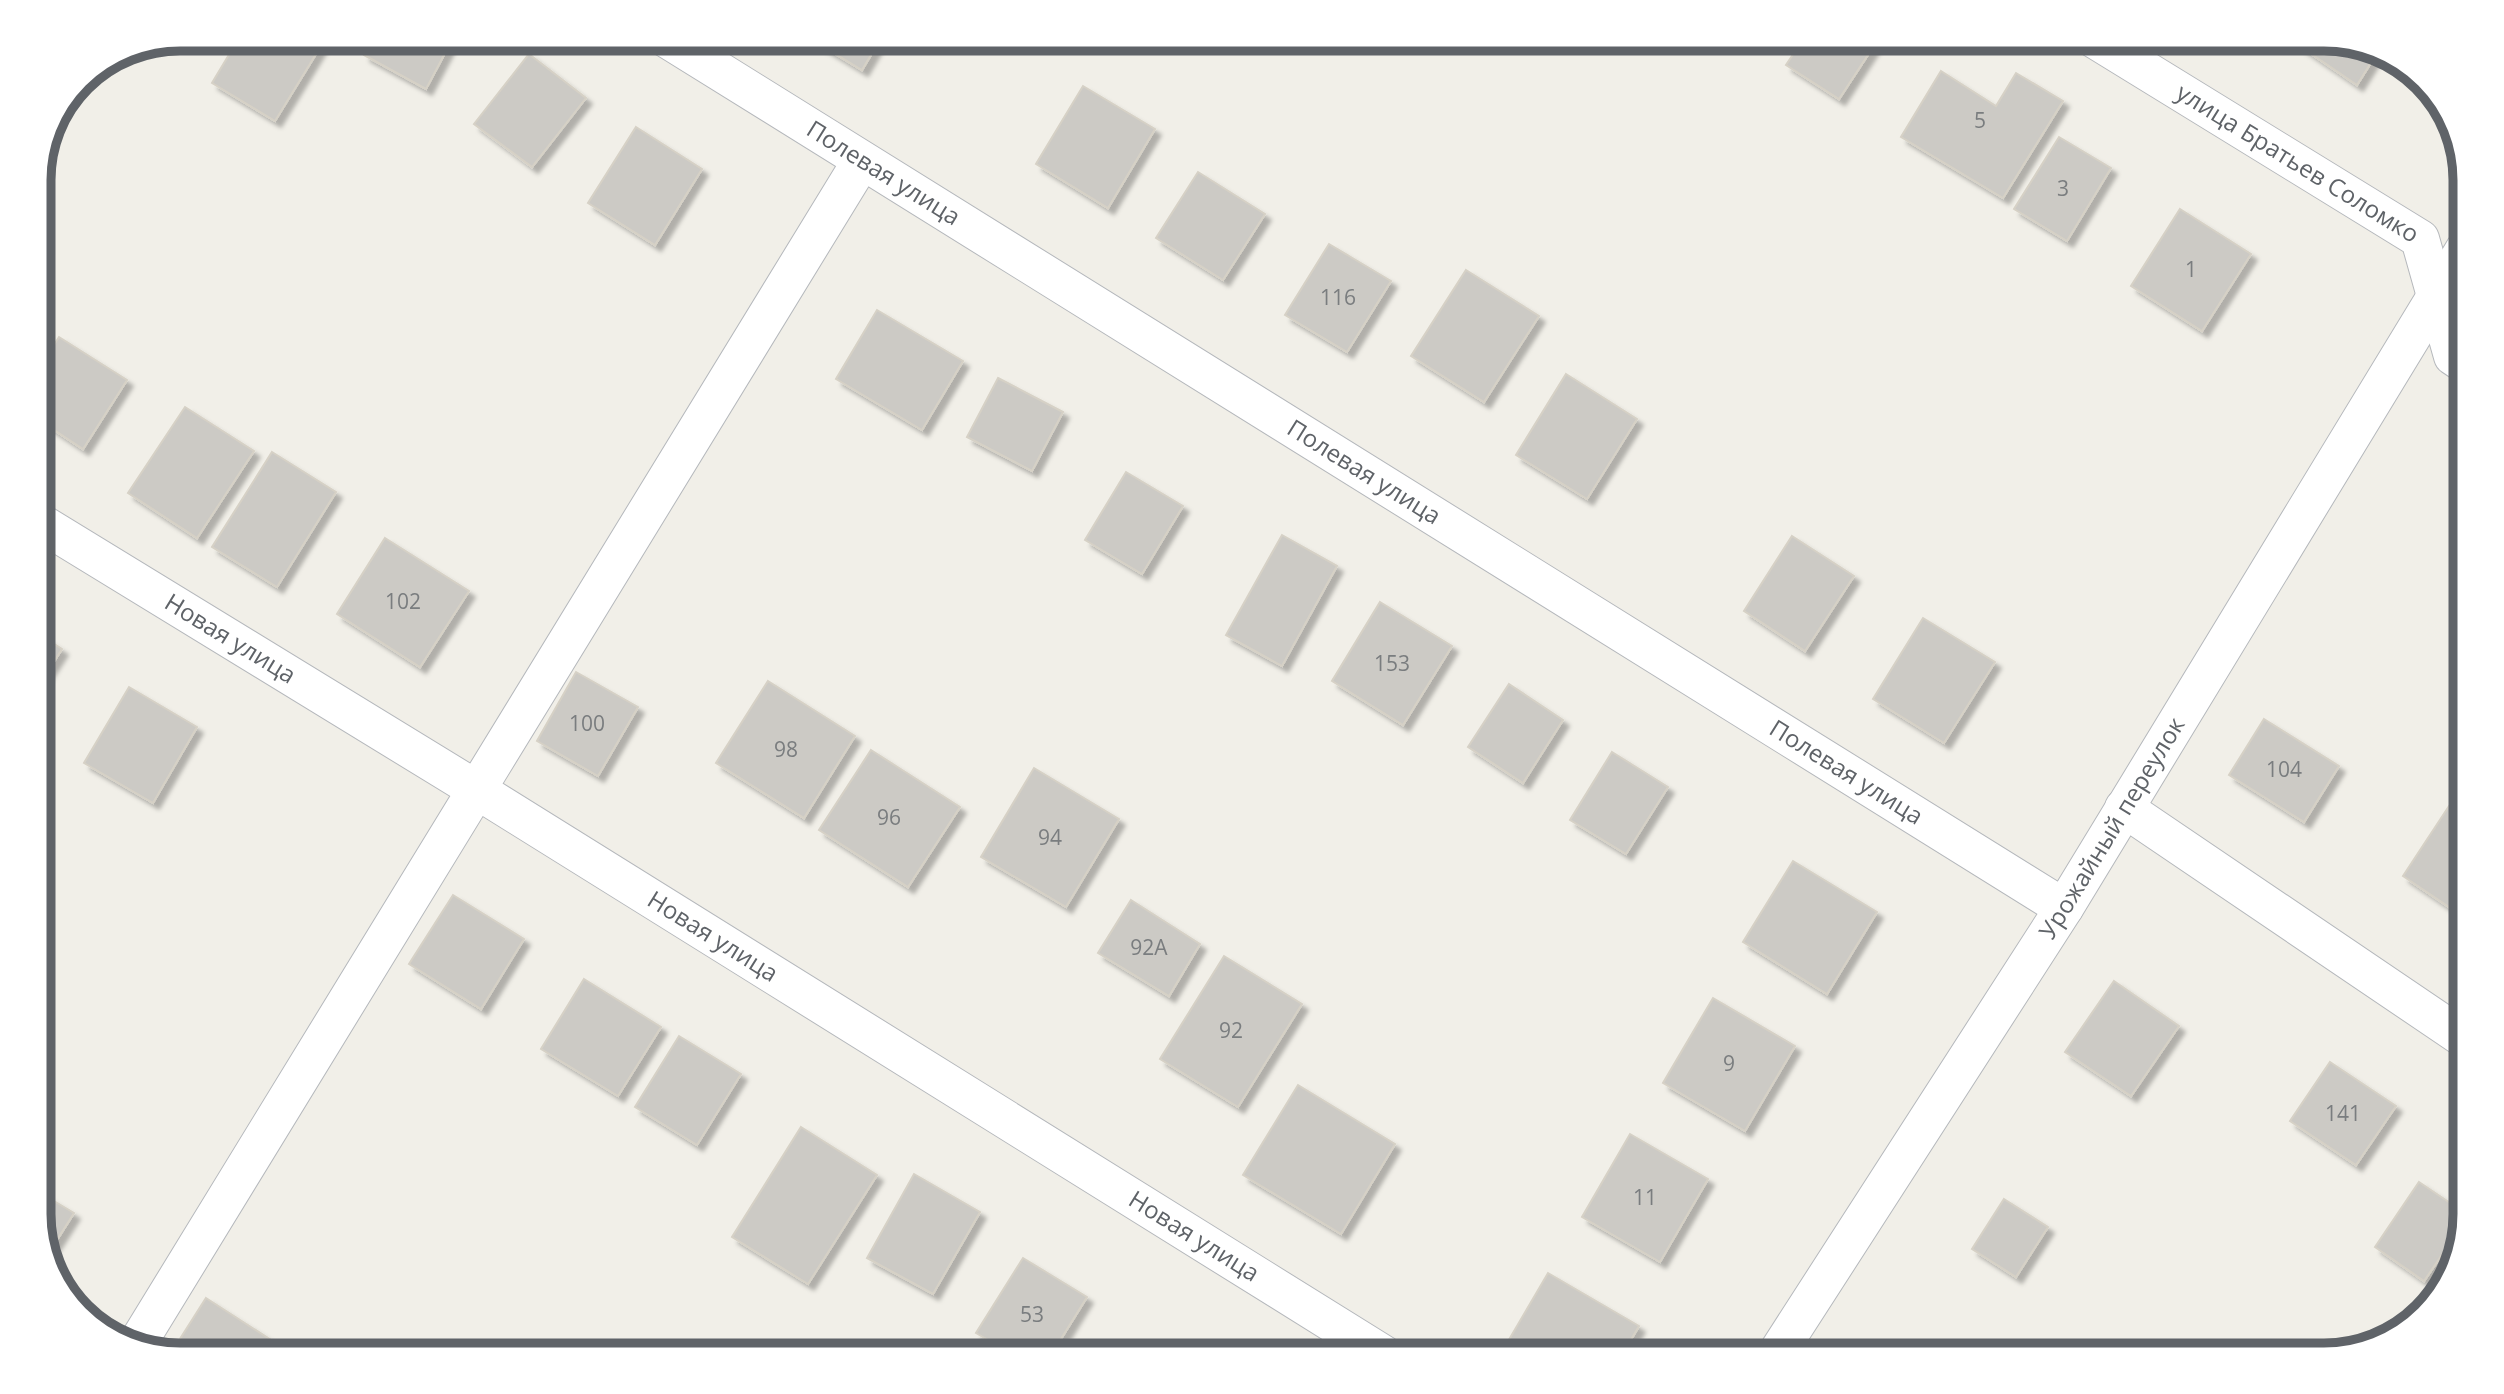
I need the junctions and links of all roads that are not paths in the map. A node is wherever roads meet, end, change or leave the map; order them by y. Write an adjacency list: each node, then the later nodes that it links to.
1 (686, 51): 3 (street, Полевая улица)
2 (2114, 51): 5 (street, улица Братьев Соломко)
3 (861, 162): 8 (street); 10 (street, Полевая улица)
4 (2453, 267): 5 (street, Урожайный переулок)
5 (2435, 294): 6 (street, улица Братьев Соломко); 9 (street, Урожайный переулок)
6 (2453, 356)
7 (51, 529): 8 (street, Новая улица)
8 (477, 790): 12 (street); 13 (street, Новая улица)
9 (2124, 808): 10 (street, Урожайный переулок); 11 (street)
10 (2064, 908): 14 (street, Урожайный переулок)
11 (2453, 1031)
12 (141, 1337)
13 (1363, 1343)
14 (1784, 1343)

